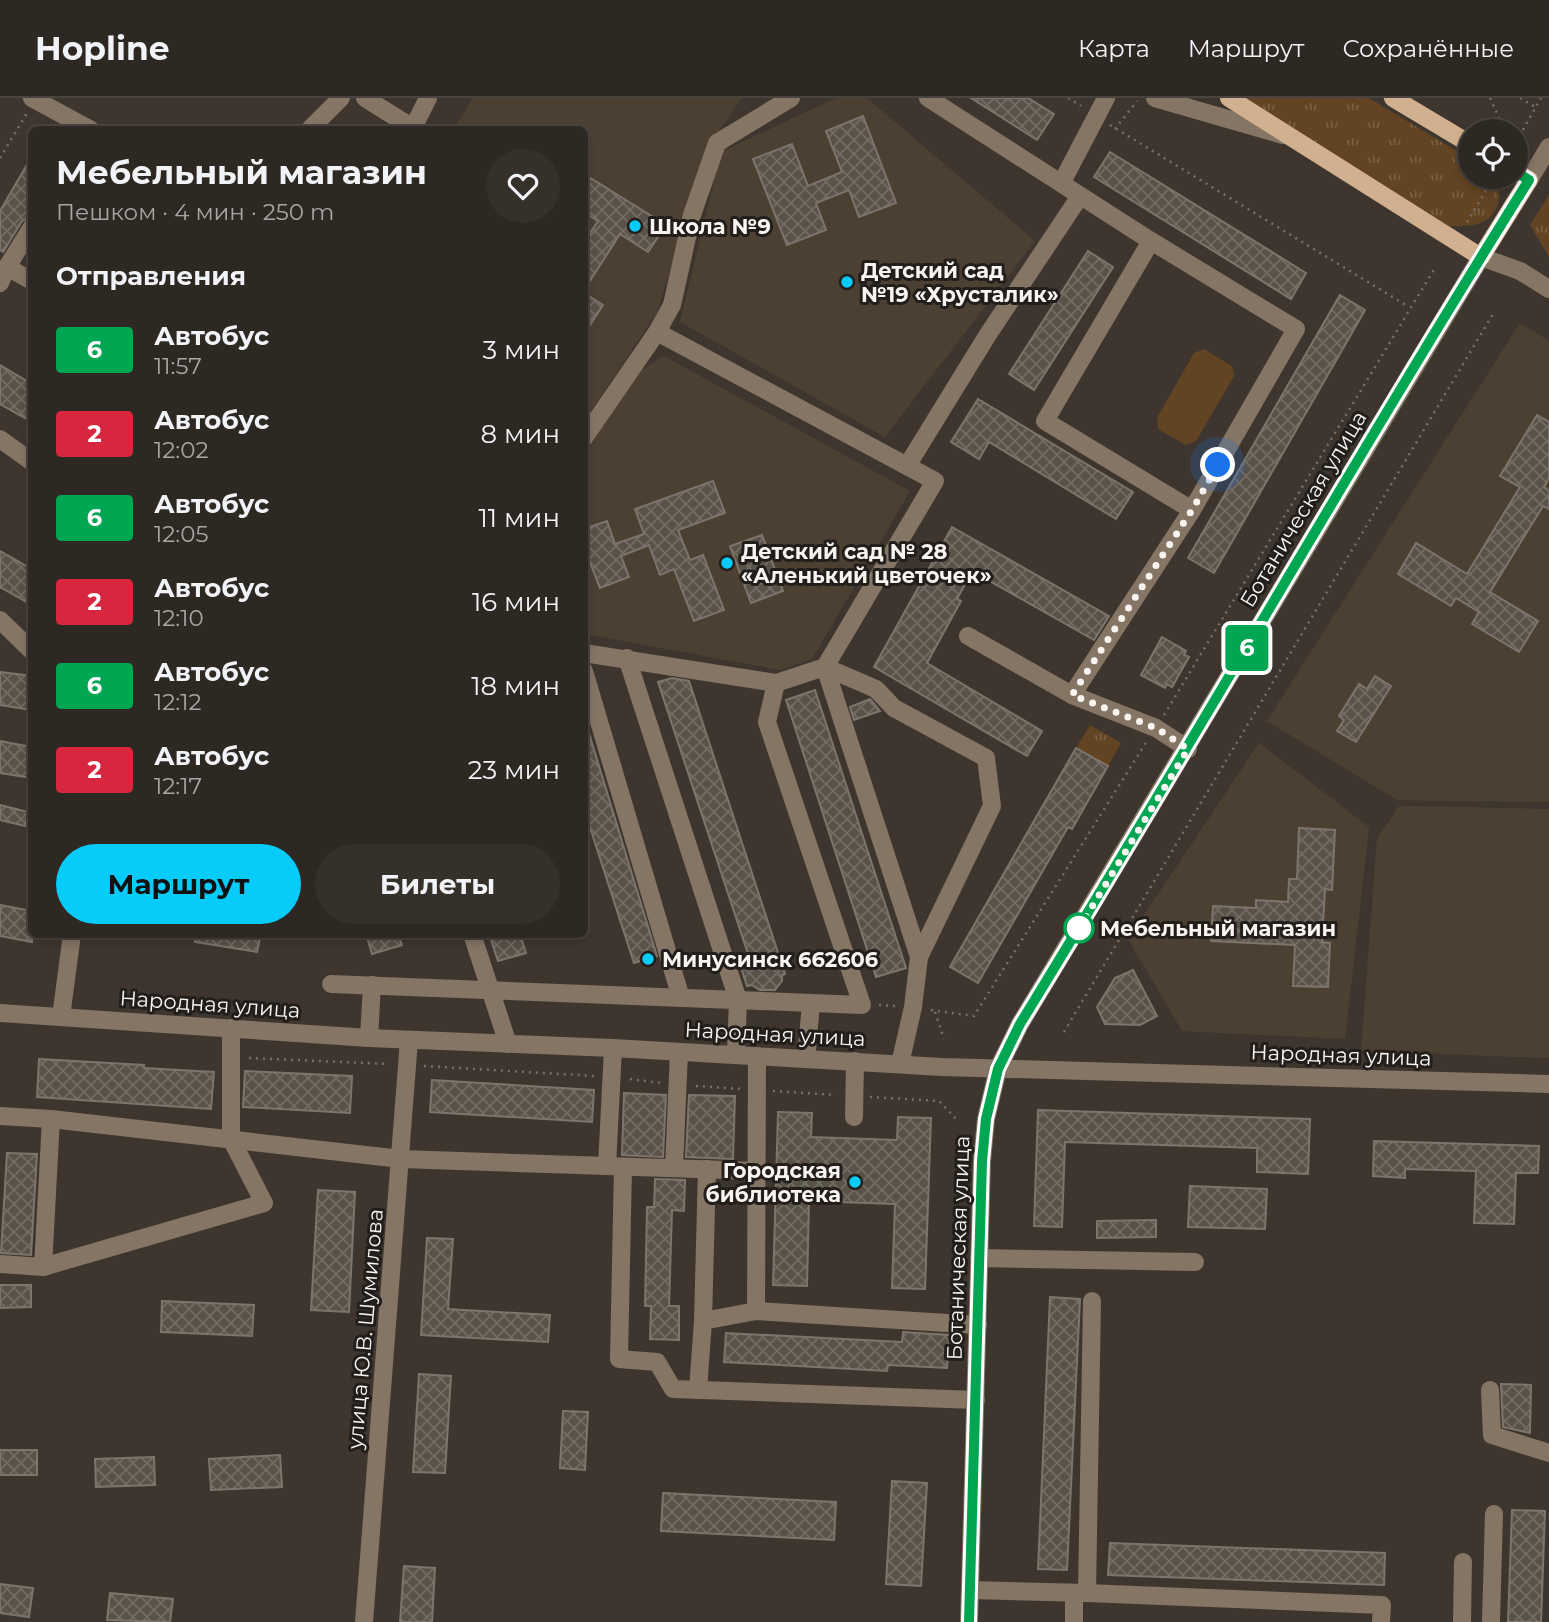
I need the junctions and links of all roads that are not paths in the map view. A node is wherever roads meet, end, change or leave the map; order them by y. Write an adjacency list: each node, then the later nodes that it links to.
1 (341, 98): 12 (street)
2 (365, 98): 13 (street)
3 (428, 98): 14 (street)
4 (791, 98): 28 (street)
5 (928, 98): 19 (street)
6 (1106, 98): 19 (street)
7 (1155, 98): 15 (street)
8 (1230, 98): 15 (main road)
9 (1393, 98): 16 (main road)
10 (33, 99): 11 (street)
11 (84, 126)
12 (313, 126)
13 (408, 126)
14 (414, 126)
15 (1292, 137): 24 (main road)
16 (1458, 137)
17 (1549, 146): 18 (street, Ботаническая улица)
18 (1528, 169)
19 (1062, 182): 21 (street)
20 (1515, 189): 24 (main road, Ботаническая улица)
21 (1080, 196): 23 (street); 32 (street)
22 (28, 234): 25 (street)
23 (1151, 241): 33 (street); 33 (street)
24 (1481, 257): 27 (street); 43 (street, Ботаническая улица)
25 (3, 275): 26 (street)
26 (28, 280)
27 (1549, 289)
28 (657, 332): 29 (street); 32 (street)
29 (588, 432)
30 (0, 439): 31 (street)
31 (28, 459)
32 (906, 466): 39 (street)
33 (1192, 510): 42 (street)
34 (0, 620): 36 (street)
35 (968, 636): 42 (street)
36 (28, 647)
37 (588, 653): 38 (street)
38 (627, 658): 40 (street); 51 (street)
39 (825, 667): 40 (street); 46 (street); 46 (street)
40 (776, 683): 52 (street)
41 (588, 684): 50 (street)
42 (1072, 695): 43 (street)
43 (1188, 749): 66 (street, Ботаническая улица)
44 (71, 938): 54 (street)
45 (473, 938): 49 (street)
46 (919, 957): 65 (street)
47 (331, 984): 48 (street)
48 (372, 985): 49 (street); 56 (street)
49 (490, 990): 50 (street); 58 (street)
50 (681, 998): 51 (street)
51 (738, 1000): 52 (street); 61 (street)
52 (811, 1004): 63 (street)
53 (0, 1013): 54 (street, Народная улица)
54 (61, 1017): 55 (street, Народная улица)
55 (231, 1028): 56 (street, Народная улица); 71 (street)
56 (369, 1038): 57 (street, Народная улица)
57 (409, 1040): 58 (street, Народная улица); 72 (street, улица Ю.В. Шумилова)
58 (508, 1044): 59 (street, Народная улица)
59 (612, 1048): 60 (street, Народная улица); 73 (street)
60 (679, 1052): 61 (street, Народная улица); 74 (street)
61 (736, 1055): 62 (street, Народная улица)
62 (757, 1056): 63 (street, Народная улица); 76 (street)
63 (806, 1059): 64 (street, Народная улица)
64 (855, 1062): 65 (street, Народная улица); 69 (street)
65 (900, 1064): 66 (street, Народная улица)
66 (998, 1069): 67 (street, Народная улица); 77 (street, Ботаническая улица)
67 (1549, 1084)
68 (0, 1116): 70 (street)
69 (854, 1117)
70 (51, 1119): 71 (street); 80 (street)
71 (231, 1139): 72 (street); 80 (street)
72 (401, 1159): 73 (street); 93 (street, улица Ю.В. Шумилова)
73 (615, 1166): 74 (street); 85 (street)
74 (674, 1168): 75 (street)
75 (707, 1169): 76 (street); 83 (street)
76 (756, 1171): 82 (street)
77 (979, 1258): 78 (street); 84 (street, Ботаническая улица)
78 (1195, 1262)
79 (0, 1264): 80 (street)
80 (43, 1267)
81 (1093, 1301): 92 (street)
82 (755, 1311): 83 (street); 84 (street)
83 (702, 1321): 85 (street)
84 (978, 1325): 87 (street, Ботаническая улица)
85 (698, 1390): 87 (street)
86 (1490, 1390): 88 (street)
87 (976, 1400): 91 (street, Ботаническая улица)
88 (1549, 1453)
89 (1494, 1514): 98 (street)
90 (1463, 1562): 97 (street)
91 (970, 1590): 92 (street); 94 (street, Ботаническая улица)
92 (1081, 1593): 95 (street); 96 (street)
93 (364, 1622)
94 (969, 1622)
95 (1074, 1622)
96 (1381, 1622)
97 (1462, 1622)
98 (1492, 1622)

